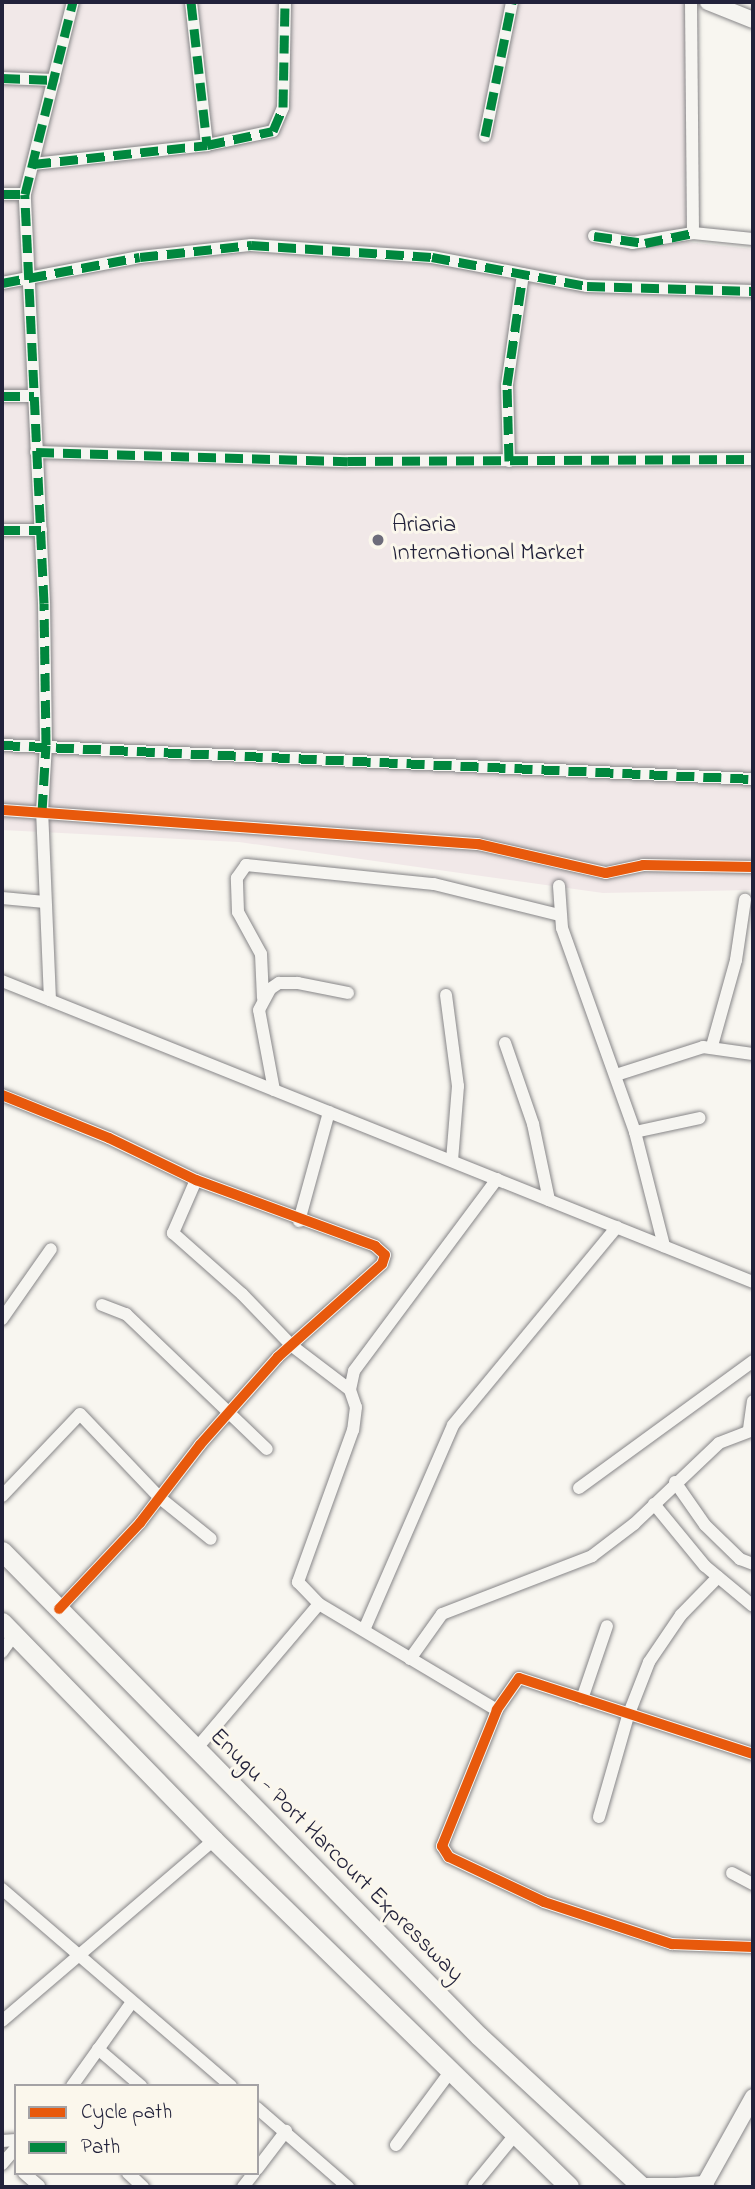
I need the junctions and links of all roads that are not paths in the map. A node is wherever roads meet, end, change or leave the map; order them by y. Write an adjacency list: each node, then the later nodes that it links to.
1 (73, 2): 9 (street)
2 (191, 2): 11 (street)
3 (285, 2): 11 (street)
4 (512, 2): 10 (street)
5 (691, 2): 15 (street)
6 (708, 2): 7 (main road)
7 (753, 20)
8 (2, 78): 9 (street)
9 (54, 80): 12 (street)
10 (485, 136)
11 (207, 145): 12 (street)
12 (33, 164): 14 (street)
13 (2, 194): 14 (street)
14 (25, 194): 19 (street)
15 (694, 233): 16 (street); 17 (street)
16 (594, 236)
17 (753, 239)
18 (523, 274): 19 (street); 21 (street); 26 (street)
19 (31, 280): 20 (street); 23 (street)
20 (2, 283)
21 (753, 291)
22 (2, 396): 23 (street)
23 (34, 396): 24 (street)
24 (36, 452): 26 (street); 28 (street)
25 (753, 459): 26 (street)
26 (509, 461)
27 (2, 530): 28 (street)
28 (41, 530): 30 (street)
29 (2, 745): 30 (street)
30 (46, 745): 31 (street); 33 (street)
31 (753, 779)
32 (2, 810): 33 (street)
33 (42, 812): 34 (street); 38 (street)
34 (753, 867)
35 (559, 886): 39 (street)
36 (2, 898): 38 (street)
37 (745, 900): 46 (street)
38 (45, 902): 44 (street)
39 (559, 915): 43 (street); 48 (street)
40 (2, 981): 44 (street)
41 (348, 993): 43 (street)
42 (446, 995): 54 (street)
43 (263, 998): 49 (street)
44 (50, 1000): 49 (street)
45 (505, 1044): 57 (street)
46 (712, 1046): 47 (street); 48 (street)
47 (753, 1054)
48 (616, 1075): 53 (street)
49 (274, 1090): 51 (street)
50 (2, 1095): 56 (street)
51 (328, 1112): 54 (street); 58 (street)
52 (700, 1118): 53 (street)
53 (635, 1132): 60 (street)
54 (452, 1161): 55 (street)
55 (497, 1179): 57 (street); 67 (street)
56 (197, 1180): 58 (street); 65 (street)
57 (549, 1200): 59 (street)
58 (299, 1221): 65 (street)
59 (617, 1227): 60 (street); 86 (street)
60 (664, 1246): 62 (street)
61 (51, 1249): 64 (street)
62 (753, 1282)
63 (103, 1305): 69 (street)
64 (2, 1319)
65 (291, 1345): 67 (street); 69 (street)
66 (753, 1360): 73 (street)
67 (350, 1390): 81 (street)
68 (753, 1401): 70 (street)
69 (228, 1413): 71 (street); 75 (street)
70 (751, 1429): 72 (street)
71 (267, 1448)
72 (675, 1482): 76 (street); 79 (street)
73 (579, 1488)
74 (2, 1496): 75 (street)
75 (160, 1498): 77 (street); 83 (street)
76 (654, 1504): 80 (street); 88 (street)
77 (211, 1539)
78 (2, 1551): 83 (highway, Enugu - Port Harcourt Expressway)
79 (753, 1564)
80 (718, 1577): 82 (street); 91 (street)
81 (319, 1604): 86 (street); 92 (street)
82 (753, 1606)
83 (59, 1609): 92 (highway, Enugu - Port Harcourt Expressway)
84 (607, 1626): 89 (street)
85 (8, 1629): 87 (street); 95 (highway)
86 (364, 1630): 88 (street)
87 (2, 1652)
88 (410, 1659): 90 (street)
89 (582, 1699): 90 (street); 91 (street)
90 (497, 1710): 99 (street)
91 (628, 1716): 93 (street); 94 (street)
92 (197, 1749): 120 (highway, Enugu - Port Harcourt Expressway)
93 (753, 1754)
94 (599, 1817)
95 (214, 1840): 100 (street); 104 (highway)
96 (732, 1873): 97 (street)
97 (753, 1884)
98 (2, 1889): 100 (street)
99 (753, 1947)
100 (82, 1955): 101 (street); 102 (street)
101 (132, 2002): 103 (street); 107 (street)
102 (2, 2021)
103 (98, 2049): 105 (street); 106 (street)
104 (450, 2073): 111 (highway); 112 (street)
105 (73, 2084)
106 (139, 2084)
107 (229, 2084)
108 (753, 2097): 116 (main road)
109 (259, 2110): 110 (street)
110 (286, 2131): 113 (street); 118 (street)
111 (514, 2136): 115 (street); 119 (highway)
112 (396, 2145)
113 (259, 2166)
114 (130, 2175): 117 (street)
115 (474, 2185)
116 (704, 2186): 121 (highway)
117 (144, 2187)
118 (348, 2187)
119 (569, 2187)
120 (642, 2187): 121 (highway)
121 (675, 2187)

